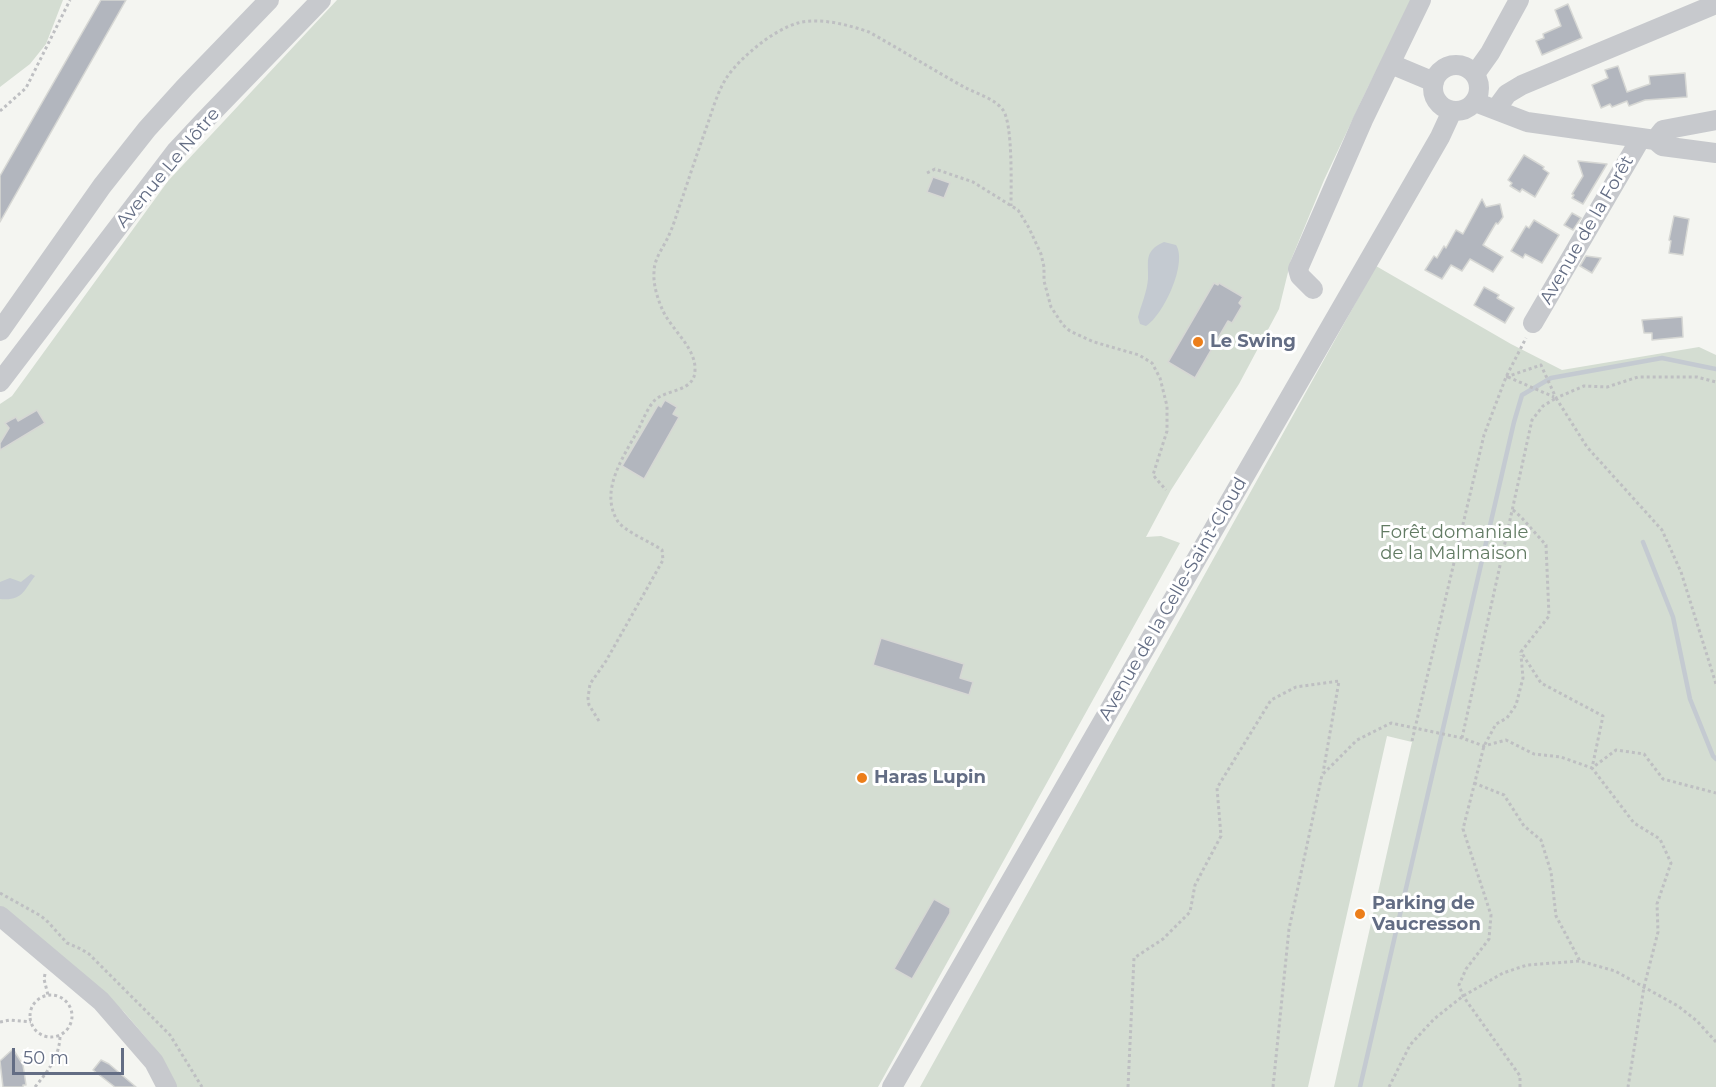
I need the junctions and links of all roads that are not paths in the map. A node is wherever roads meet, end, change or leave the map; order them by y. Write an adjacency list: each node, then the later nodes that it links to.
1 (270, 0): 17 (street, Avenue Le Nôtre)
2 (321, 0): 18 (street, Avenue Le Nôtre)
3 (1421, 0): 6 (street)
4 (1519, 0): 7 (street)
5 (1716, 4): 10 (street)
6 (1391, 64): 8 (street); 15 (street)
7 (1475, 74): 8 (street); 9 (street)
8 (1434, 82): 11 (street)
9 (1475, 102): 10 (street); 11 (street)
10 (1496, 109): 13 (street)
11 (1452, 111): 22 (street, Avenue de la Celle-Saint-Cloud)
12 (1716, 120): 13 (street)
13 (1648, 139): 14 (street); 16 (street, Avenue de la Forêt)
14 (1716, 153)
15 (1313, 289)
16 (1533, 323)
17 (2, 329): 18 (street, Avenue Le Nôtre)
18 (27, 347): 19 (street, Avenue Le Nôtre)
19 (0, 382)
20 (0, 916): 21 (street)
21 (167, 1087)
22 (892, 1087)

